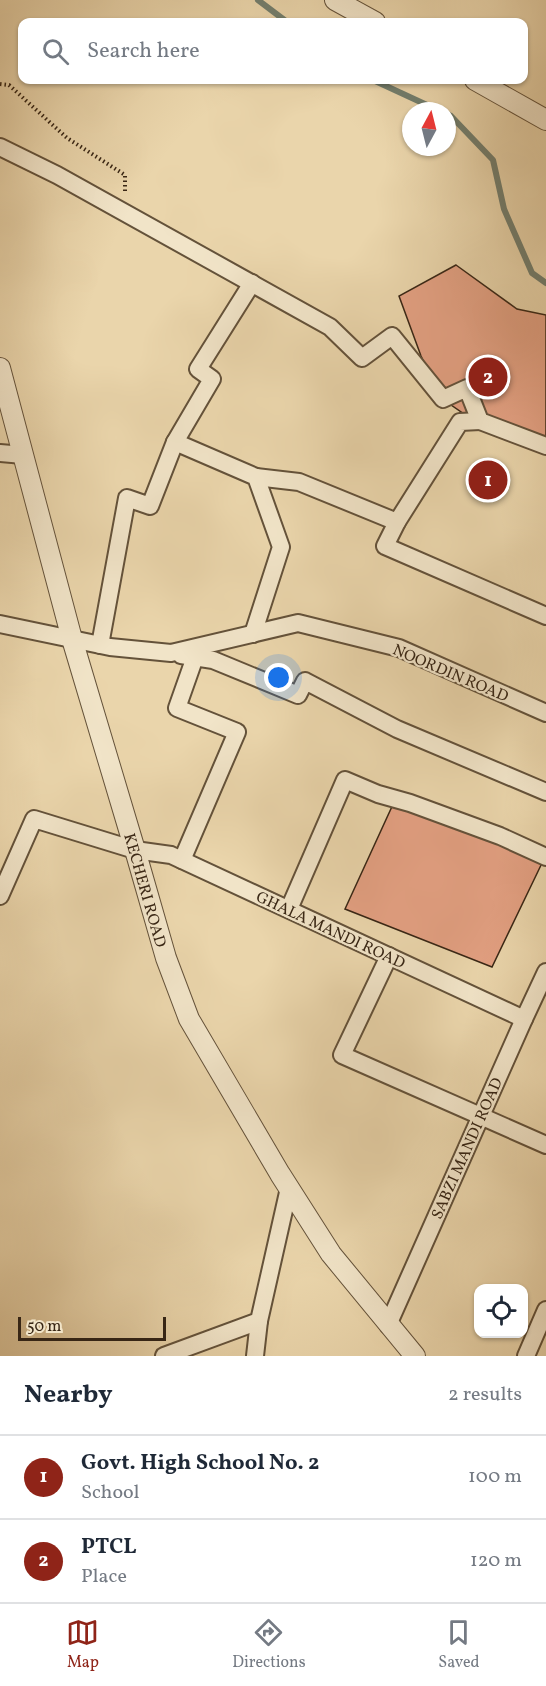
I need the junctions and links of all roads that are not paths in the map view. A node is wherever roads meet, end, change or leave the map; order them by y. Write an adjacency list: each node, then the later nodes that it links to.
1 (335, 0): 2 (street)
2 (368, 18)
3 (482, 84): 4 (street)
4 (546, 120)
5 (0, 147): 6 (street)
6 (252, 283): 8 (street); 9 (street)
7 (0, 368): 12 (street, KECHERI ROAD)
8 (480, 421): 10 (street); 14 (street)
9 (176, 442): 13 (street); 19 (street)
10 (546, 446)
11 (0, 453): 12 (street)
12 (23, 455): 18 (street, KECHERI ROAD)
13 (256, 477): 14 (street); 17 (street)
14 (397, 522): 15 (street)
15 (546, 616)
16 (0, 624): 18 (street, NOORDIN ROAD)
17 (253, 634): 20 (street, NOORDIN ROAD); 22 (street, NOORDIN ROAD)
18 (72, 639): 19 (street, NOORDIN ROAD); 24 (street, KECHERI ROAD)
19 (99, 645): 20 (street, NOORDIN ROAD)
20 (171, 653): 21 (street)
21 (195, 657): 23 (street); 26 (street)
22 (546, 713)
23 (546, 792)
24 (135, 850): 26 (street, GHALA MANDI ROAD); 27 (street, GHALA MANDI ROAD); 34 (street, KECHERI ROAD)
25 (546, 857): 28 (street)
26 (182, 860): 28 (street, GHALA MANDI ROAD)
27 (0, 896)
28 (289, 909): 29 (street, GHALA MANDI ROAD)
29 (390, 956): 31 (street, GHALA MANDI ROAD); 32 (street)
30 (546, 972): 31 (street, SABZI MANDI ROAD)
31 (524, 1019): 32 (street, SABZI MANDI ROAD)
32 (480, 1117): 33 (street); 37 (street, SABZI MANDI ROAD)
33 (546, 1145)
34 (289, 1188): 36 (street); 37 (street, KECHERI ROAD)
35 (546, 1310): 41 (street)
36 (259, 1321): 38 (street); 39 (street)
37 (388, 1325): 40 (street, KECHERI ROAD)
38 (164, 1356)
39 (255, 1356)
40 (415, 1356)
41 (526, 1356)

